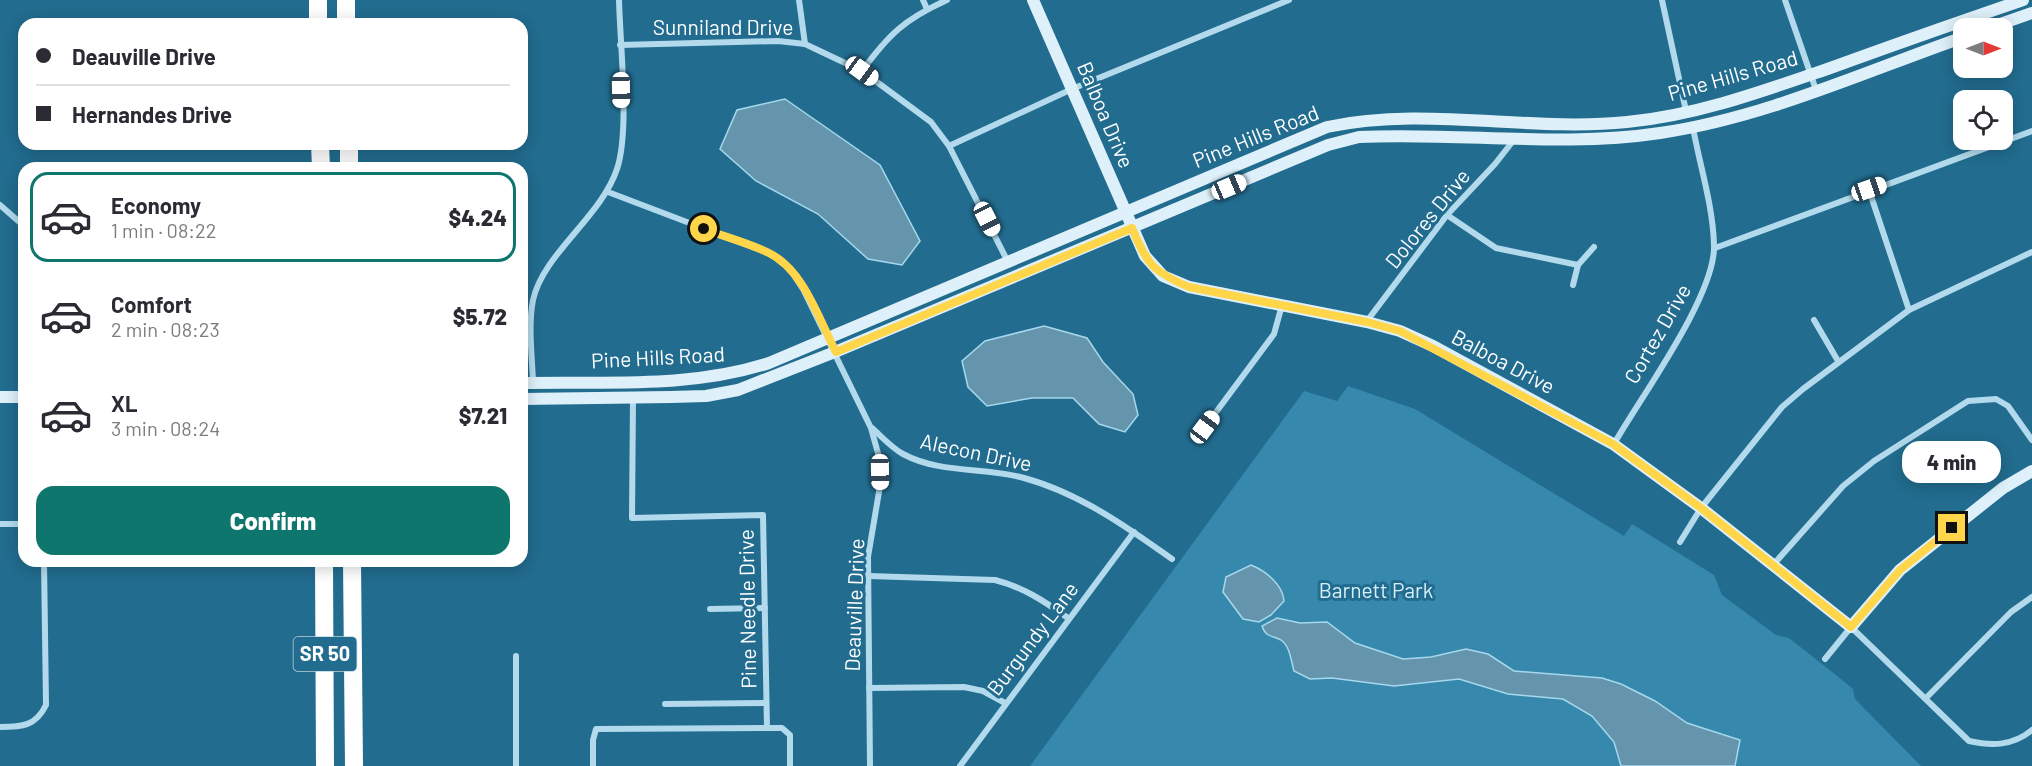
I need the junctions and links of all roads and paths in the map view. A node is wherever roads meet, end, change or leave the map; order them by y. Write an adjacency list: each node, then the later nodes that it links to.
1 (318, 0): 14 (highway)
2 (346, 0): 15 (highway)
3 (619, 0): 19 (street)
4 (799, 0): 18 (street)
5 (923, 0): 12 (street)
6 (947, 0): 12 (street)
7 (1033, 0): 22 (main road, Balboa Drive)
8 (1289, 0): 22 (street)
9 (1662, 0): 24 (street)
10 (1785, 0): 21 (street)
11 (2022, 0): 21 (main road, Pine Hills Road)
12 (927, 9): 20 (street)
13 (2032, 13): 16 (main road)
14 (318, 18)
15 (346, 18)
16 (2013, 20)
17 (1953, 42): 23 (main road, Pine Hills Road)
18 (805, 44): 19 (street, Sunniland Drive); 20 (street, Sunniland Drive)
19 (620, 45): 30 (street)
20 (862, 71): 28 (street, Sunniland Drive)
21 (1810, 75): 23 (street); 24 (main road, Pine Hills Road)
22 (1072, 89): 28 (street); 32 (main road, Balboa Drive)
23 (1816, 90): 25 (main road, Pine Hills Road)
24 (1686, 111): 32 (main road, Pine Hills Road)
25 (1693, 128): 27 (main road, Pine Hills Road); 37 (street, Cortez Drive)
26 (2032, 131): 29 (street)
27 (1516, 138): 33 (street, Dolores Drive); 35 (main road, Pine Hills Road)
28 (949, 146): 39 (street, Sunniland Drive)
29 (1869, 189): 37 (street); 43 (street)
30 (608, 192): 46 (street, Deauville Drive); 49 (street)
31 (0, 205): 34 (street)
32 (1126, 213): 35 (main road, Balboa Drive); 39 (main road, Pine Hills Road)
33 (1447, 215): 40 (street); 45 (street, Dolores Drive)
34 (18, 221)
35 (1132, 228): 42 (main road, Balboa Drive); 47 (main road, Pine Hills Road)
36 (1594, 247): 40 (street)
37 (1715, 248): 58 (street, Cortez Drive)
38 (2032, 252): 43 (street)
39 (1008, 262): 46 (main road, Pine Hills Road)
40 (1578, 265): 41 (street)
41 (1573, 285)
42 (1282, 304): 45 (main road, Balboa Drive); 55 (street)
43 (1909, 310): 48 (street)
44 (1814, 320): 48 (street)
45 (1367, 322): 58 (main road, Balboa Drive)
46 (828, 338): 47 (street, Deauville Drive); 50 (main road, Pine Hills Road)
47 (836, 352): 53 (main road, Pine Hills Road); 56 (street, Deauville Drive)
48 (1838, 361): 60 (street)
49 (528, 371)
50 (528, 383)
51 (0, 397): 52 (main road)
52 (18, 397)
53 (633, 398): 54 (main road, Pine Hills Road); 72 (street, Pine Needle Drive)
54 (528, 399)
55 (1205, 427)
56 (871, 428): 63 (street, Alecon Drive); 70 (street, Deauville Drive)
57 (2032, 440): 66 (street)
58 (1613, 444): 60 (main road, Balboa Drive)
59 (2032, 471): 75 (main road)
60 (1701, 508): 64 (street); 66 (main road, Balboa Drive)
61 (0, 524): 62 (street)
62 (18, 524)
63 (1134, 532): 65 (street, Alecon Drive); 74 (street, Burgundy Lane)
64 (1680, 542)
65 (1172, 560)
66 (1773, 565): 75 (main road, Balboa Drive)
67 (44, 567): 84 (street)
68 (324, 567): 76 (highway, SR 50)
69 (352, 567): 85 (highway, SR 50)
70 (868, 576): 74 (street); 79 (street, Deauville Drive)
71 (2032, 597): 80 (street)
72 (765, 608): 73 (street); 81 (street, Pine Needle Drive)
73 (710, 609)
74 (1068, 618): 82 (street, Burgundy Lane)
75 (1851, 627): 78 (street); 80 (street, Balboa Drive)
76 (325, 652): 85 (highway); 88 (highway, SR 50)
77 (516, 656): 92 (street)
78 (1825, 659)
79 (868, 688): 82 (street); 95 (street, Deauville Drive)
80 (1927, 698): 87 (street, Balboa Drive)
81 (766, 703): 83 (street); 86 (street, Pine Needle Drive)
82 (1005, 703): 96 (street, Burgundy Lane)
83 (665, 704)
84 (0, 727)
85 (353, 727): 91 (highway, SR 50)
86 (767, 728): 93 (street); 94 (street)
87 (2032, 730)
88 (325, 736): 89 (highway, SR 50); 90 (highway)
89 (325, 766)
90 (347, 766)
91 (354, 766)
92 (516, 766)
93 (593, 766)
94 (790, 766)
95 (870, 766)
96 (960, 766)

